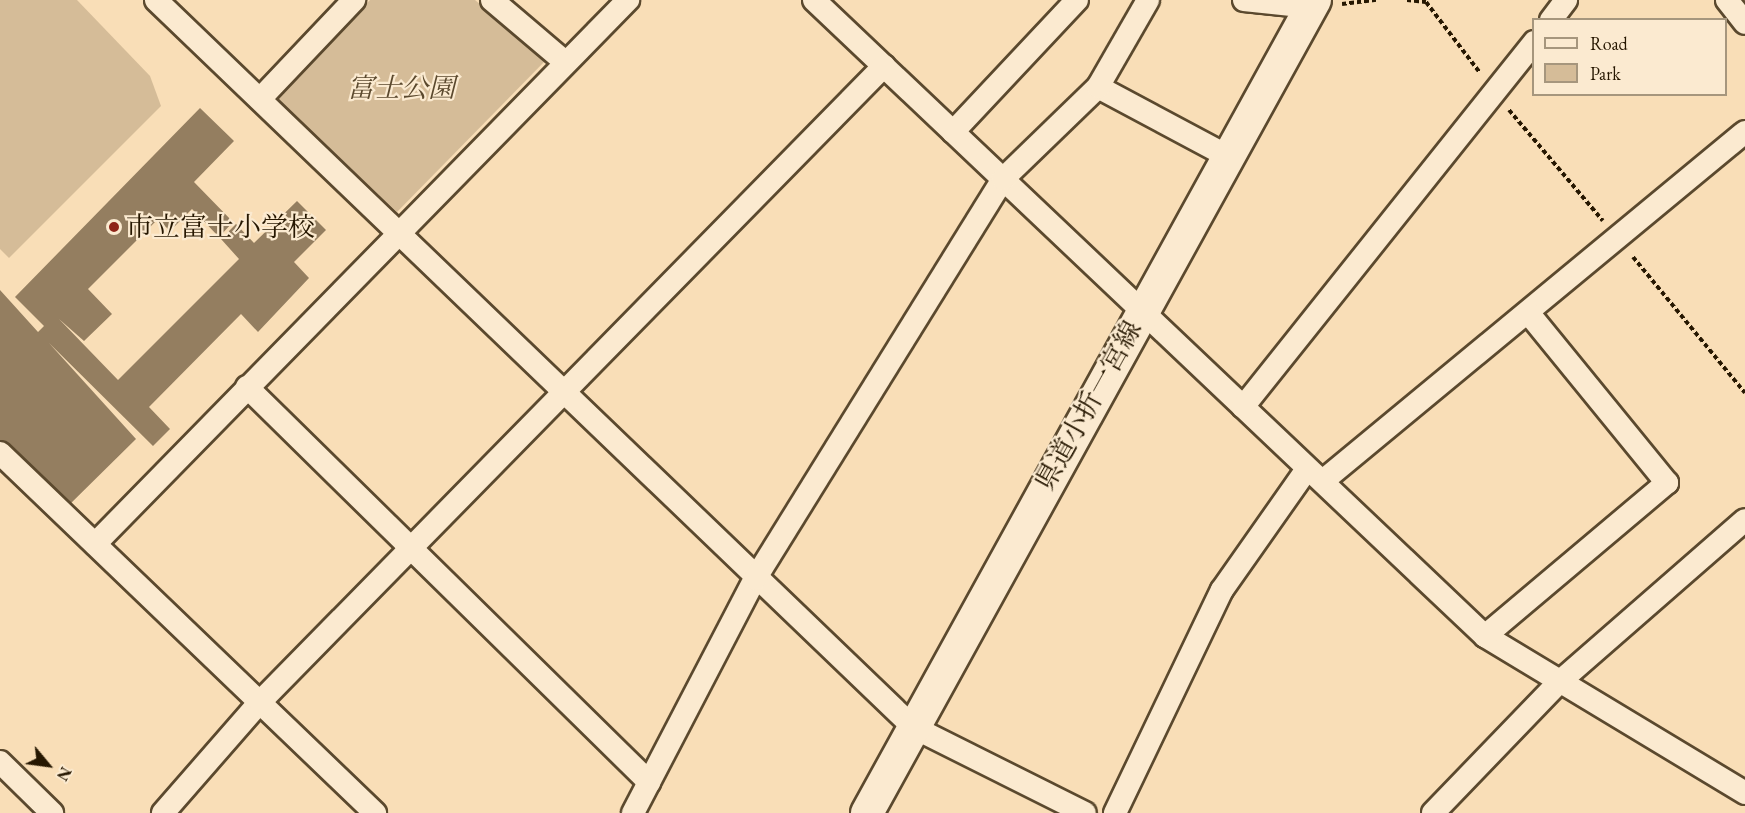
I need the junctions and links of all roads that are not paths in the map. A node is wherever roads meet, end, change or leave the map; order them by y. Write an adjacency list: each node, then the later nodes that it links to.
1 (156, 0): 18 (street)
2 (354, 0): 18 (street)
3 (492, 0): 15 (street)
4 (628, 0): 15 (street)
5 (814, 0): 16 (street)
6 (1077, 0): 19 (street)
7 (1148, 0): 17 (street)
8 (1244, 0): 11 (street)
9 (1566, 0): 12 (street)
10 (1727, 0): 13 (street)
11 (1313, 4): 21 (main road, 県道小折一宮線)
12 (1552, 18)
13 (1745, 23)
14 (1532, 43): 28 (street)
15 (565, 62): 23 (street)
16 (884, 66): 19 (street); 27 (street)
17 (1098, 87): 21 (street); 22 (street)
18 (260, 99): 23 (street)
19 (953, 132): 22 (street)
20 (1745, 132): 25 (street)
21 (1227, 156): 24 (main road, 県道小折一宮線)
22 (1003, 179): 24 (street); 34 (street)
23 (397, 231): 26 (street); 27 (street)
24 (1141, 309): 28 (street); 38 (main road, 県道小折一宮線)
25 (1529, 314): 30 (street); 35 (street)
26 (247, 387): 32 (street); 33 (street)
27 (562, 391): 33 (street); 34 (street)
28 (1243, 407): 30 (street)
29 (0, 453): 32 (street)
30 (1316, 475): 35 (street); 48 (street)
31 (1745, 520): 36 (street)
32 (95, 544): 37 (street)
33 (410, 549): 37 (street); 40 (street)
34 (755, 579): 38 (street); 40 (street)
35 (1485, 636): 36 (street)
36 (1557, 684): 41 (street); 49 (street)
37 (260, 702): 43 (street); 44 (street)
38 (913, 727): 46 (main road, 県道小折一宮線); 47 (street)
39 (0, 762): 42 (street)
40 (649, 782): 45 (street)
41 (1745, 793)
42 (52, 813)
43 (163, 813)
44 (375, 813)
45 (633, 813)
46 (867, 813)
47 (1085, 813)
48 (1115, 813)
49 (1433, 813)

